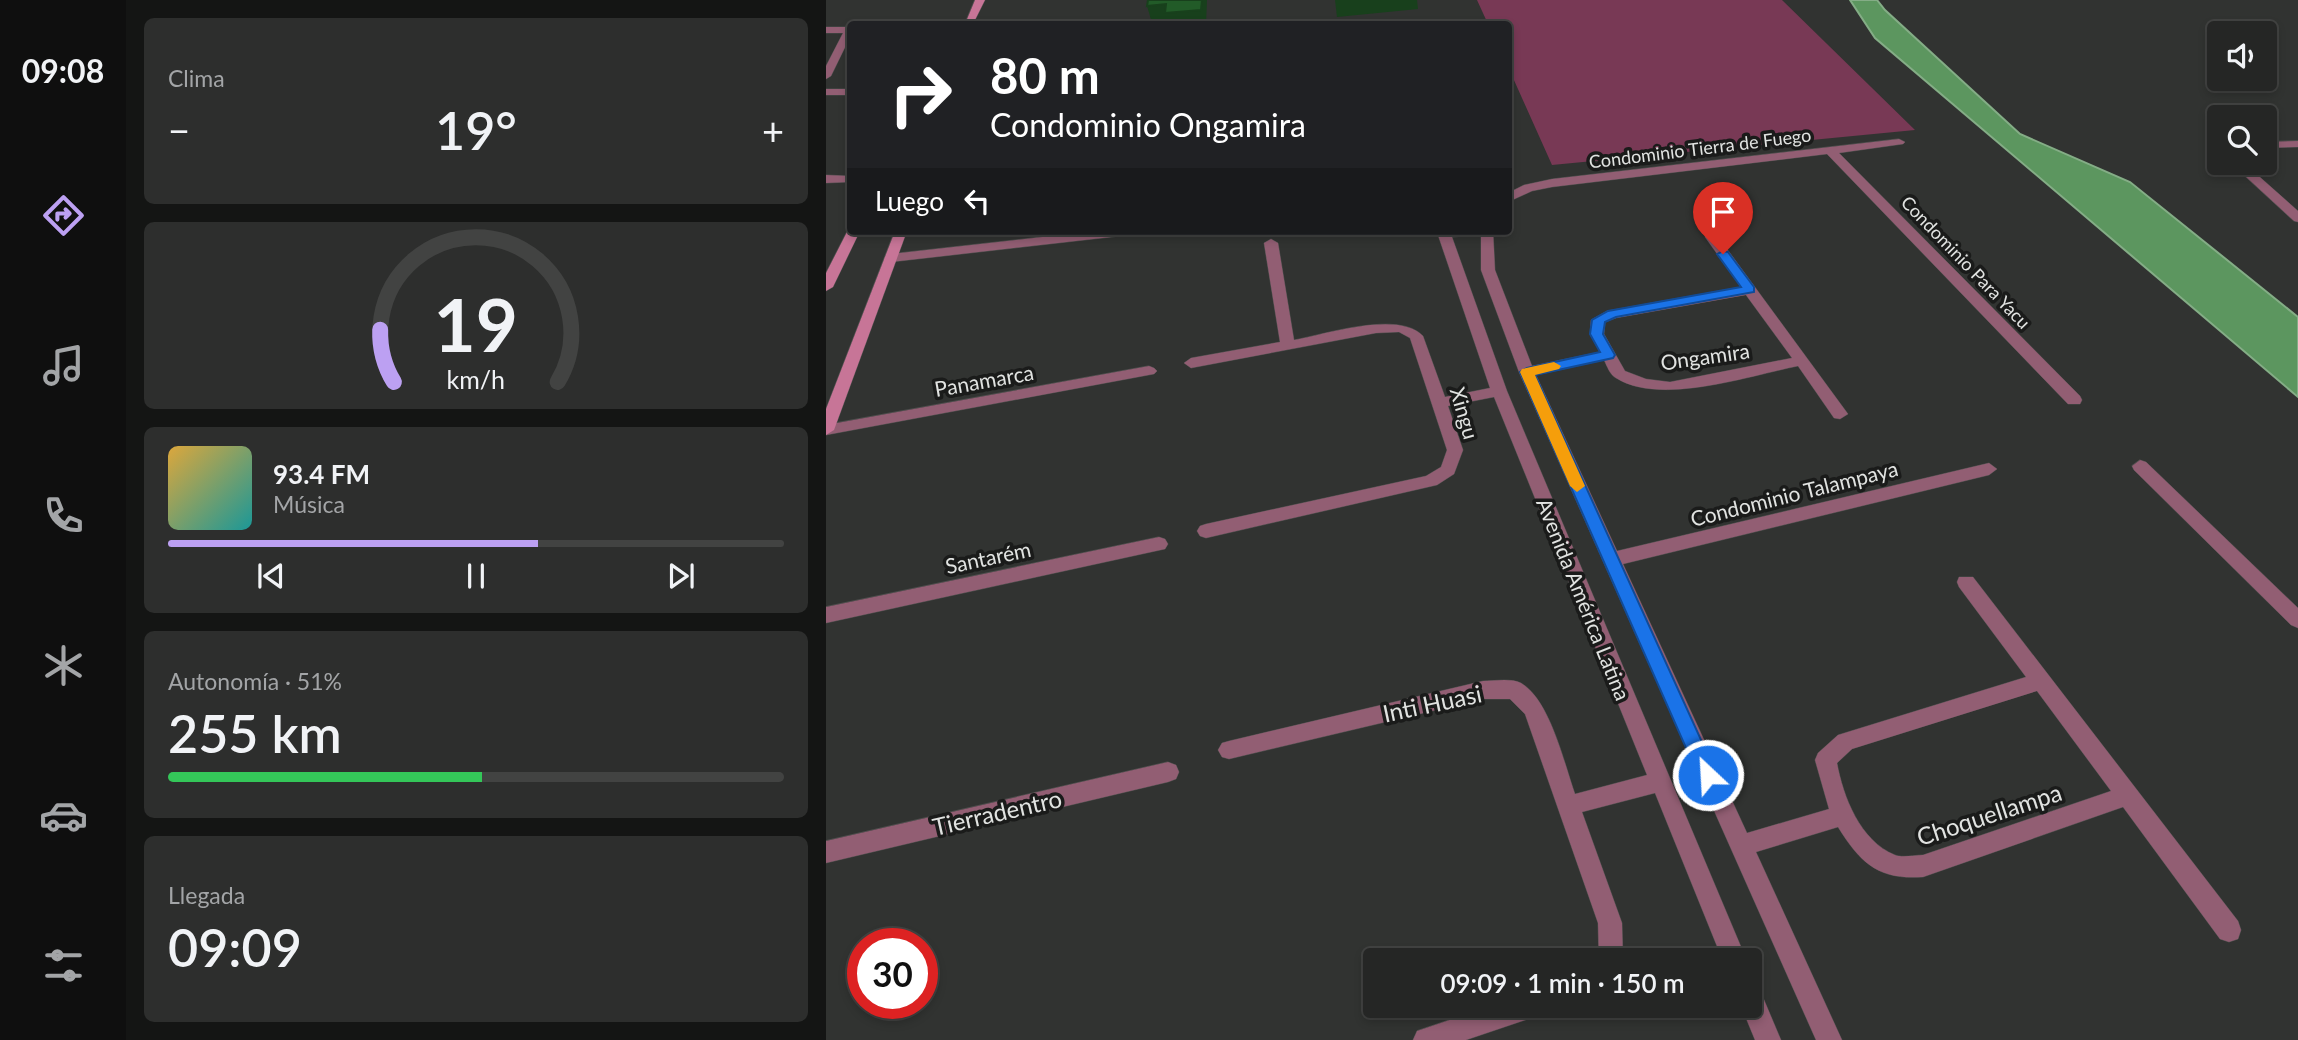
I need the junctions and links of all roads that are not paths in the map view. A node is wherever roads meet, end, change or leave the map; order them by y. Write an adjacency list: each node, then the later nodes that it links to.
1 (981, 0): 2 (main road)
2 (970, 21)
3 (826, 30): 4 (street)
4 (847, 30)
5 (847, 36): 6 (street)
6 (826, 76)
7 (826, 92): 8 (street)
8 (847, 92)
9 (1899, 142): 12 (street, Condominio Tierra de Fuego)
10 (2298, 144): 11 (street)
11 (2277, 145)
12 (1830, 151): 16 (street, Condominio Tierra de Fuego); 35 (street, Condominio Para Yacu)
13 (2251, 175): 17 (street)
14 (826, 179): 15 (street)
15 (847, 179)
16 (1512, 196)
17 (2298, 218)
18 (852, 235): 26 (main road)
19 (900, 235): 25 (main road)
20 (1094, 235): 25 (street)
21 (1442, 235): 34 (street, Avenida América Latina)
22 (1487, 235): 33 (street, Avenida América Latina)
23 (1710, 237): 27 (street, Ongamira)
24 (1271, 243): 28 (street)
25 (891, 258): 38 (main road)
26 (826, 287)
27 (1749, 290): 29 (street, Ongamira); 30 (street, Ongamira)
28 (1289, 345): 31 (street, Xingu); 36 (street, Xingu)
29 (1608, 355): 30 (street, Ongamira); 33 (street)
30 (1801, 361): 37 (street, Ongamira)
31 (1191, 363)
32 (1149, 371): 38 (street, Panamarca)
33 (1527, 372): 43 (street, Avenida América Latina)
34 (1499, 391): 36 (street); 50 (street, Avenida América Latina)
35 (2074, 400)
36 (1439, 403): 41 (street, Xingu)
37 (1840, 414)
38 (826, 430)
39 (2140, 466): 46 (street)
40 (1989, 468): 43 (street, Condominio Talampaya)
41 (1206, 531)
42 (1159, 544): 45 (street, Santarém)
43 (1611, 560): 54 (street, Avenida América Latina)
44 (1966, 582): 47 (street)
45 (826, 615)
46 (2298, 620)
47 (2040, 681): 51 (street); 53 (street, Choquellampa)
48 (1229, 750): 52 (street, Inti Huasi)
49 (1168, 772): 55 (street, Tierradentro)
50 (1659, 782): 52 (street); 58 (street, Avenida América Latina)
51 (2127, 796): 53 (street, Choquellampa); 56 (street)
52 (1567, 806): 57 (street, Inti Huasi)
53 (1844, 815): 54 (street)
54 (1740, 846): 63 (street, Avenida América Latina)
55 (826, 852)
56 (2229, 930)
57 (1611, 948)
58 (1729, 948)
59 (1494, 1018): 61 (street)
60 (1759, 1018): 62 (street)
61 (1426, 1040)
62 (1768, 1040)
63 (1829, 1040)

